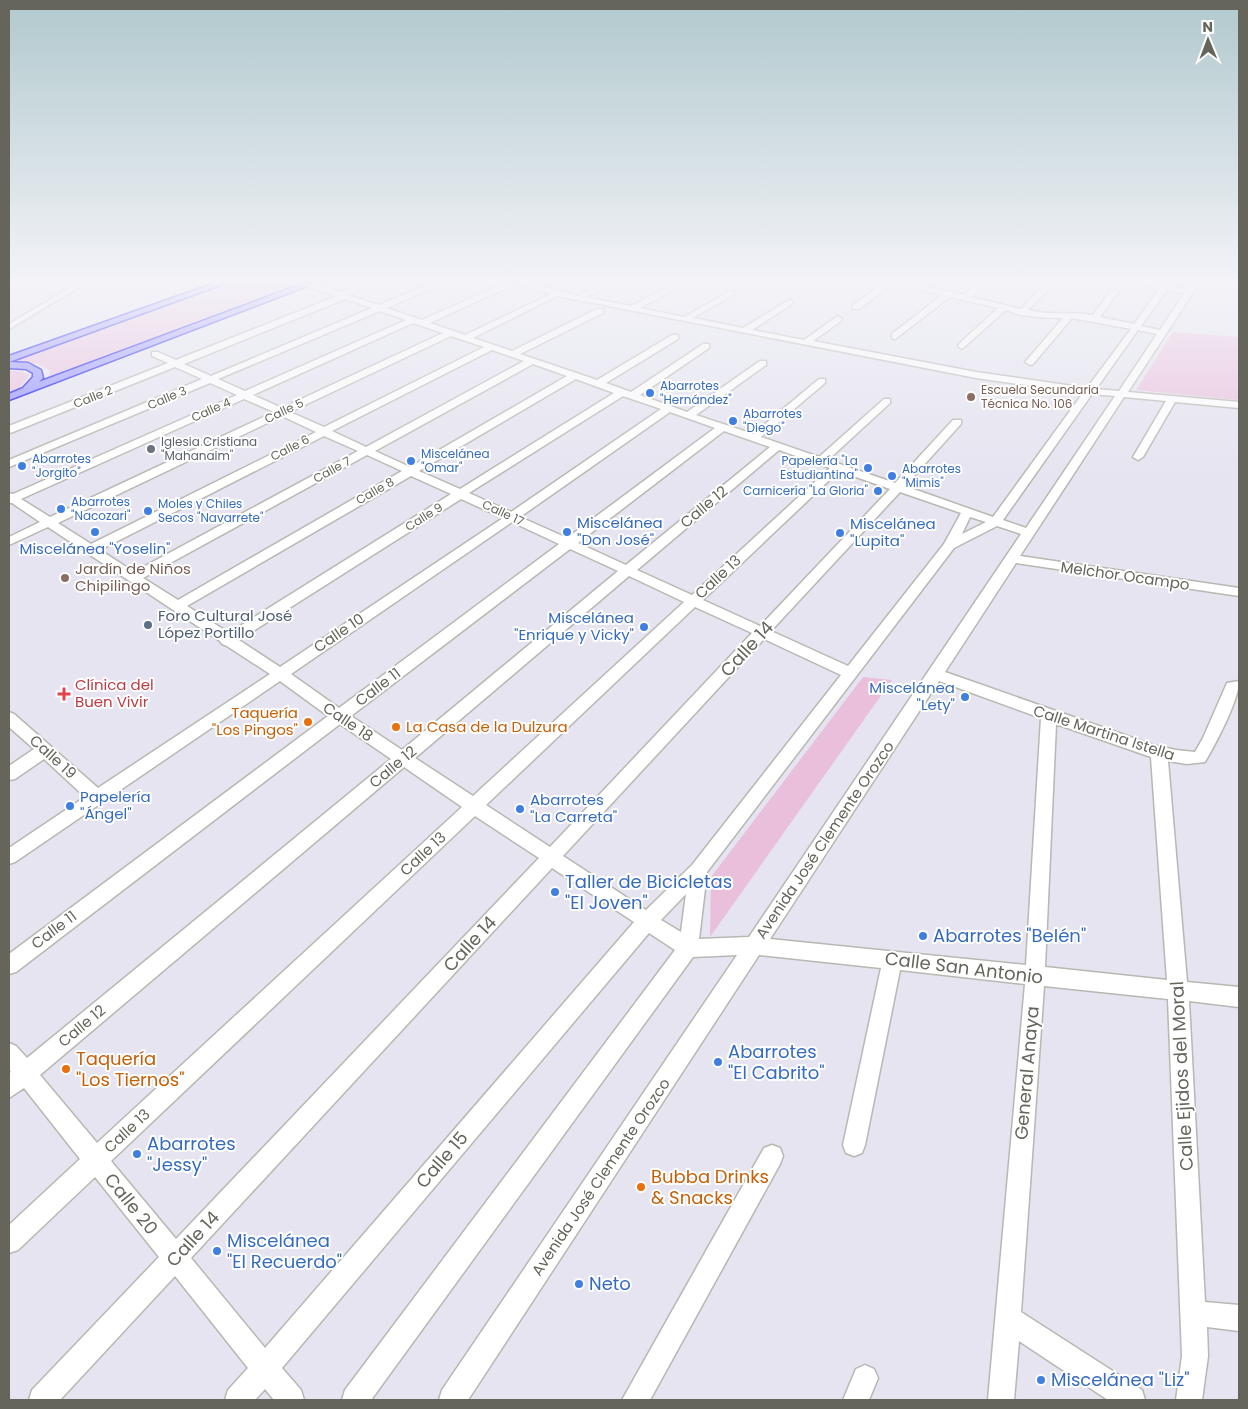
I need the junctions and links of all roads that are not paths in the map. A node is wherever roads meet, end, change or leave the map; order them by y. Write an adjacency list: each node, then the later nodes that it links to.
1 (49, 345): 18 (highway)
2 (148, 345): 32 (highway)
3 (223, 345): 23 (street, Calle 2)
4 (294, 345): 25 (street, Calle 3)
5 (362, 345): 31 (street, Calle 4)
6 (425, 345): 37 (street, Calle 5)
7 (484, 345): 15 (street)
8 (532, 345): 17 (street)
9 (661, 345): 27 (street)
10 (819, 345): 28 (street)
11 (1045, 345): 20 (street)
12 (1123, 345): 28 (street)
13 (1154, 345): 30 (street, Avenida José Clemente Orozco)
14 (706, 346): 29 (street, Calle 9)
15 (490, 347): 17 (street); 42 (street, Calle 6)
16 (155, 354): 23 (street, Calle 17)
17 (513, 354): 19 (street)
18 (9, 359)
19 (532, 361): 24 (street); 45 (street, Calle 7)
20 (1030, 362)
21 (763, 363): 38 (street)
22 (9, 364): 32 (highway)
23 (176, 364): 25 (street, Calle 17); 41 (street, Calle 2)
24 (575, 376): 27 (street); 49 (street, Calle 8)
25 (210, 380): 31 (street, Calle 17); 47 (street, Calle 3)
26 (822, 381): 43 (street)
27 (598, 384): 29 (street)
28 (1090, 391): 30 (street); 56 (street)
29 (627, 394): 36 (street); 51 (street, Calle 9)
30 (1122, 394): 33 (street); 57 (street, Avenida José Clemente Orozco)
31 (244, 395): 37 (street, Calle 17); 52 (street, Calle 4)
32 (11, 396)
33 (1172, 399): 35 (street); 46 (street)
34 (886, 400): 48 (street, Calle 13)
35 (1239, 406)
36 (669, 408): 38 (street); 54 (street, Calle 10)
37 (282, 412): 42 (street, Calle 17); 55 (street, Calle 5)
38 (689, 416): 40 (street)
39 (957, 422): 50 (street, Calle 14)
40 (723, 427): 43 (street); 59 (street, Calle 11)
41 (9, 430)
42 (324, 431): 45 (street, Calle 17); 61 (street, Calle 6)
43 (754, 438): 44 (street)
44 (778, 446): 48 (street); 63 (street, Calle 12)
45 (366, 451): 49 (street, Calle 17); 64 (street, Calle 7)
46 (1138, 457)
47 (9, 464)
48 (829, 464): 50 (street); 66 (street, Calle 13)
49 (410, 471): 51 (street, Calle 17); 67 (street, Calle 8)
50 (898, 488): 53 (street); 68 (street, Calle 14)
51 (460, 494): 54 (street, Calle 17); 69 (street, Calle 9)
52 (10, 498): 55 (street, Calle 18)
53 (967, 512): 56 (street); 60 (street)
54 (513, 518): 59 (street, Calle 17); 71 (street, Calle 10)
55 (48, 522): 58 (street, Calle 5); 61 (street, Calle 18)
56 (995, 522): 57 (street); 60 (street)
57 (1029, 534): 62 (street, Avenida José Clemente Orozco)
58 (9, 541)
59 (569, 544): 63 (street, Calle 17); 74 (street, Calle 11)
60 (950, 545): 70 (street)
61 (90, 550): 64 (street, Calle 18)
62 (1012, 559): 65 (street, Melchor Ocampo); 72 (street, Avenida José Clemente Orozco)
63 (628, 571): 66 (street, Calle 17); 79 (street, Calle 12)
64 (132, 578): 67 (street, Calle 18)
65 (1239, 592)
66 (694, 601): 68 (street, Calle 17); 82 (street, Calle 13)
67 (176, 607): 69 (street, Calle 18)
68 (762, 632): 70 (street, Calle 17); 84 (street, Calle 14)
69 (227, 641): 71 (street, Calle 18)
70 (851, 672): 85 (street)
71 (279, 674): 74 (street, Calle 18); 81 (street, Calle 10)
72 (936, 674): 75 (street, Calle Martina Istella); 87 (street, Avenida José Clemente Orozco)
73 (1236, 686): 78 (street, Calle Martina Istella)
74 (339, 716): 79 (street, Calle 18); 90 (street, Calle 11)
75 (1049, 716): 78 (street, Calle Martina Istella); 91 (street, General Anaya)
76 (9, 718): 77 (street, Calle 19)
77 (45, 750): 80 (street); 81 (street, Calle 19)
78 (1159, 753): 92 (street, Calle Ejidos del Moral)
79 (403, 758): 82 (street, Calle 18); 95 (street, Calle 12)
80 (9, 774)
81 (97, 797): 83 (street, Calle 10)
82 (474, 806): 84 (street, Calle 18); 98 (street, Calle 13)
83 (9, 857)
84 (551, 857): 86 (street, Calle 18); 100 (street, Calle 14)
85 (698, 870): 86 (street, Calle 15); 88 (street)
86 (646, 921): 88 (street, Calle 18); 104 (street, Calle 15)
87 (755, 946): 88 (street, Calle San Antonio); 89 (street, Calle San Antonio); 109 (street, Avenida José Clemente Orozco)
88 (688, 948): 108 (street)
89 (892, 960): 91 (street, Calle San Antonio); 96 (street)
90 (9, 965)
91 (1035, 977): 92 (street, Calle San Antonio); 102 (street, General Anaya)
92 (1178, 991): 93 (street, Calle San Antonio); 101 (street, Calle Ejidos del Moral)
93 (1239, 997)
94 (9, 1053): 95 (street, Calle 20)
95 (17, 1080): 98 (street, Calle 20)
96 (854, 1145)
97 (772, 1156): 110 (street)
98 (96, 1160): 99 (street, Calle 13); 100 (street, Calle 20)
99 (9, 1241)
100 (175, 1258): 104 (street, Calle 20); 105 (street, Calle 14)
101 (1192, 1313): 103 (street); 113 (street, Calle Ejidos del Moral)
102 (1007, 1318): 111 (street, General Anaya); 112 (street)
103 (1239, 1318)
104 (264, 1368): 106 (street, Calle 15); 107 (street, Calle 20)
105 (42, 1400)
106 (238, 1400)
107 (291, 1400)
108 (355, 1400)
109 (452, 1400)
110 (635, 1400)
111 (1001, 1400)
112 (1132, 1400)
113 (1189, 1400)

